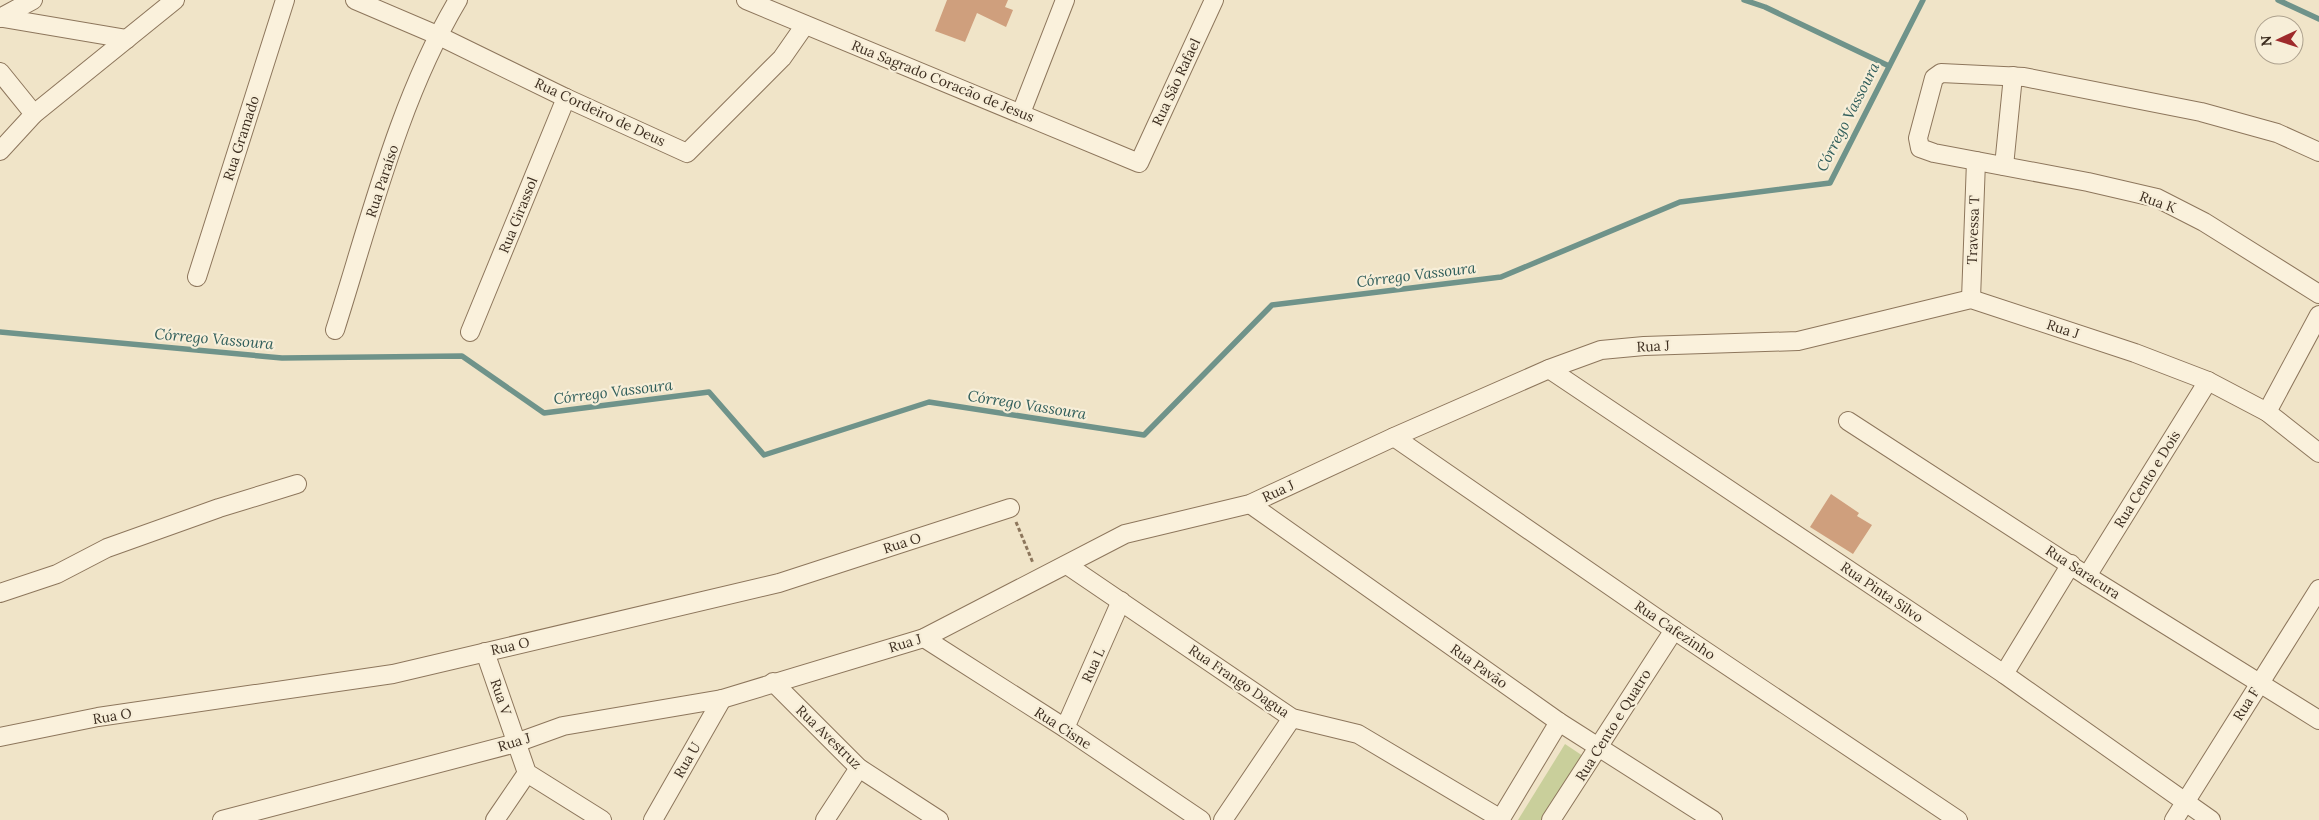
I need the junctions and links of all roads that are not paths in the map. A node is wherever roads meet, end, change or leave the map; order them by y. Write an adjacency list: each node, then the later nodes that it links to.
1 (33, 0): 9 (street)
2 (175, 0): 12 (street)
3 (285, 0): 23 (street, Rua Gramado)
4 (355, 0): 11 (street, Rua Cordeiro de Deus)
5 (458, 0): 11 (street, Rua Paraíso)
6 (746, 0): 10 (street, Rua Sagrado Coracão de Jesus)
7 (1065, 0): 16 (street)
8 (1214, 0): 21 (street, Rua São Rafael)
9 (2, 18): 12 (street)
10 (805, 25): 15 (street, Rua Cordeiro de Deus); 16 (street, Rua Sagrado Coracão de Jesus)
11 (437, 35): 15 (street, Rua Cordeiro de Deus); 27 (street, Rua Paraíso)
12 (127, 39): 17 (street)
13 (0, 72): 17 (street)
14 (2013, 76): 19 (street); 20 (street, Rua K); 22 (street)
15 (566, 98): 28 (street, Rua Girassol)
16 (1021, 113): 21 (street, Rua Sagrado Coracão de Jesus)
17 (34, 114): 18 (street)
18 (0, 151)
19 (2319, 152)
20 (1976, 161): 22 (street, Rua K); 25 (street, Travessa T)
21 (1139, 163)
22 (2004, 166): 24 (street, Rua K)
23 (197, 277)
24 (2319, 294)
25 (1971, 300): 29 (street, Rua J); 30 (street, Rua J)
26 (2319, 315): 31 (street)
27 (335, 330)
28 (470, 332)
29 (1549, 369): 33 (street, Rua J); 47 (street, Rua Pinta Silvo)
30 (2208, 381): 31 (street, Rua J); 40 (street, Rua Cento e Dois)
31 (2267, 412): 34 (street, Rua J)
32 (1848, 421): 38 (street, Rua Saracura)
33 (1394, 436): 36 (street, Rua J); 44 (street, Rua Cafezinho)
34 (2319, 453)
35 (297, 484): 42 (street)
36 (1250, 504): 39 (street, Rua J); 53 (street, Rua Pavão)
37 (1010, 508): 46 (street, Rua O)
38 (2071, 564): 40 (street, Rua Saracura); 47 (street)
39 (1067, 565): 43 (street, Rua Frango Dagua); 45 (street, Rua J)
40 (2087, 576): 49 (street, Rua Saracura)
41 (2319, 588): 49 (street, Rua F)
42 (0, 593)
43 (1121, 601): 51 (street, Rua Frango Dagua); 54 (street, Rua L)
44 (1674, 630): 57 (street, Rua Cento e Quatro); 72 (street, Rua Cafezinho)
45 (924, 638): 48 (street, Rua J); 54 (street, Rua Cisne)
46 (485, 652): 55 (street, Rua O); 56 (street, Rua V)
47 (2004, 674): 60 (street, Rua Pinta Silvo)
48 (774, 682): 50 (street, Rua J); 58 (street, Rua Avestruz)
49 (2260, 682): 52 (street, Rua Saracura); 60 (street, Rua F)
50 (722, 699): 56 (street, Rua J); 64 (street, Rua U)
51 (1292, 718): 68 (street); 69 (street, Rua Frango Dagua)
52 (2319, 720)
53 (1559, 722): 57 (street, Rua Pavão); 69 (street)
54 (1065, 728): 67 (street, Rua Cisne)
55 (0, 737)
56 (516, 743): 59 (street, Rua V); 61 (street, Rua J)
57 (1599, 747): 70 (street, Rua Cento e Quatro); 71 (street, Rua Pavão)
58 (859, 768): 65 (street); 66 (street, Rua Avestruz)
59 (527, 773): 62 (street); 63 (street)
60 (2185, 802): 73 (street, Rua F); 74 (street, Rua Pinta Silvo)
61 (222, 820)
62 (495, 820)
63 (602, 820)
64 (652, 820)
65 (825, 820)
66 (939, 820)
67 (1201, 820)
68 (1222, 820)
69 (1500, 820)
70 (1551, 820)
71 (1712, 820)
72 (1958, 820)
73 (2174, 820)
74 (2211, 820)

